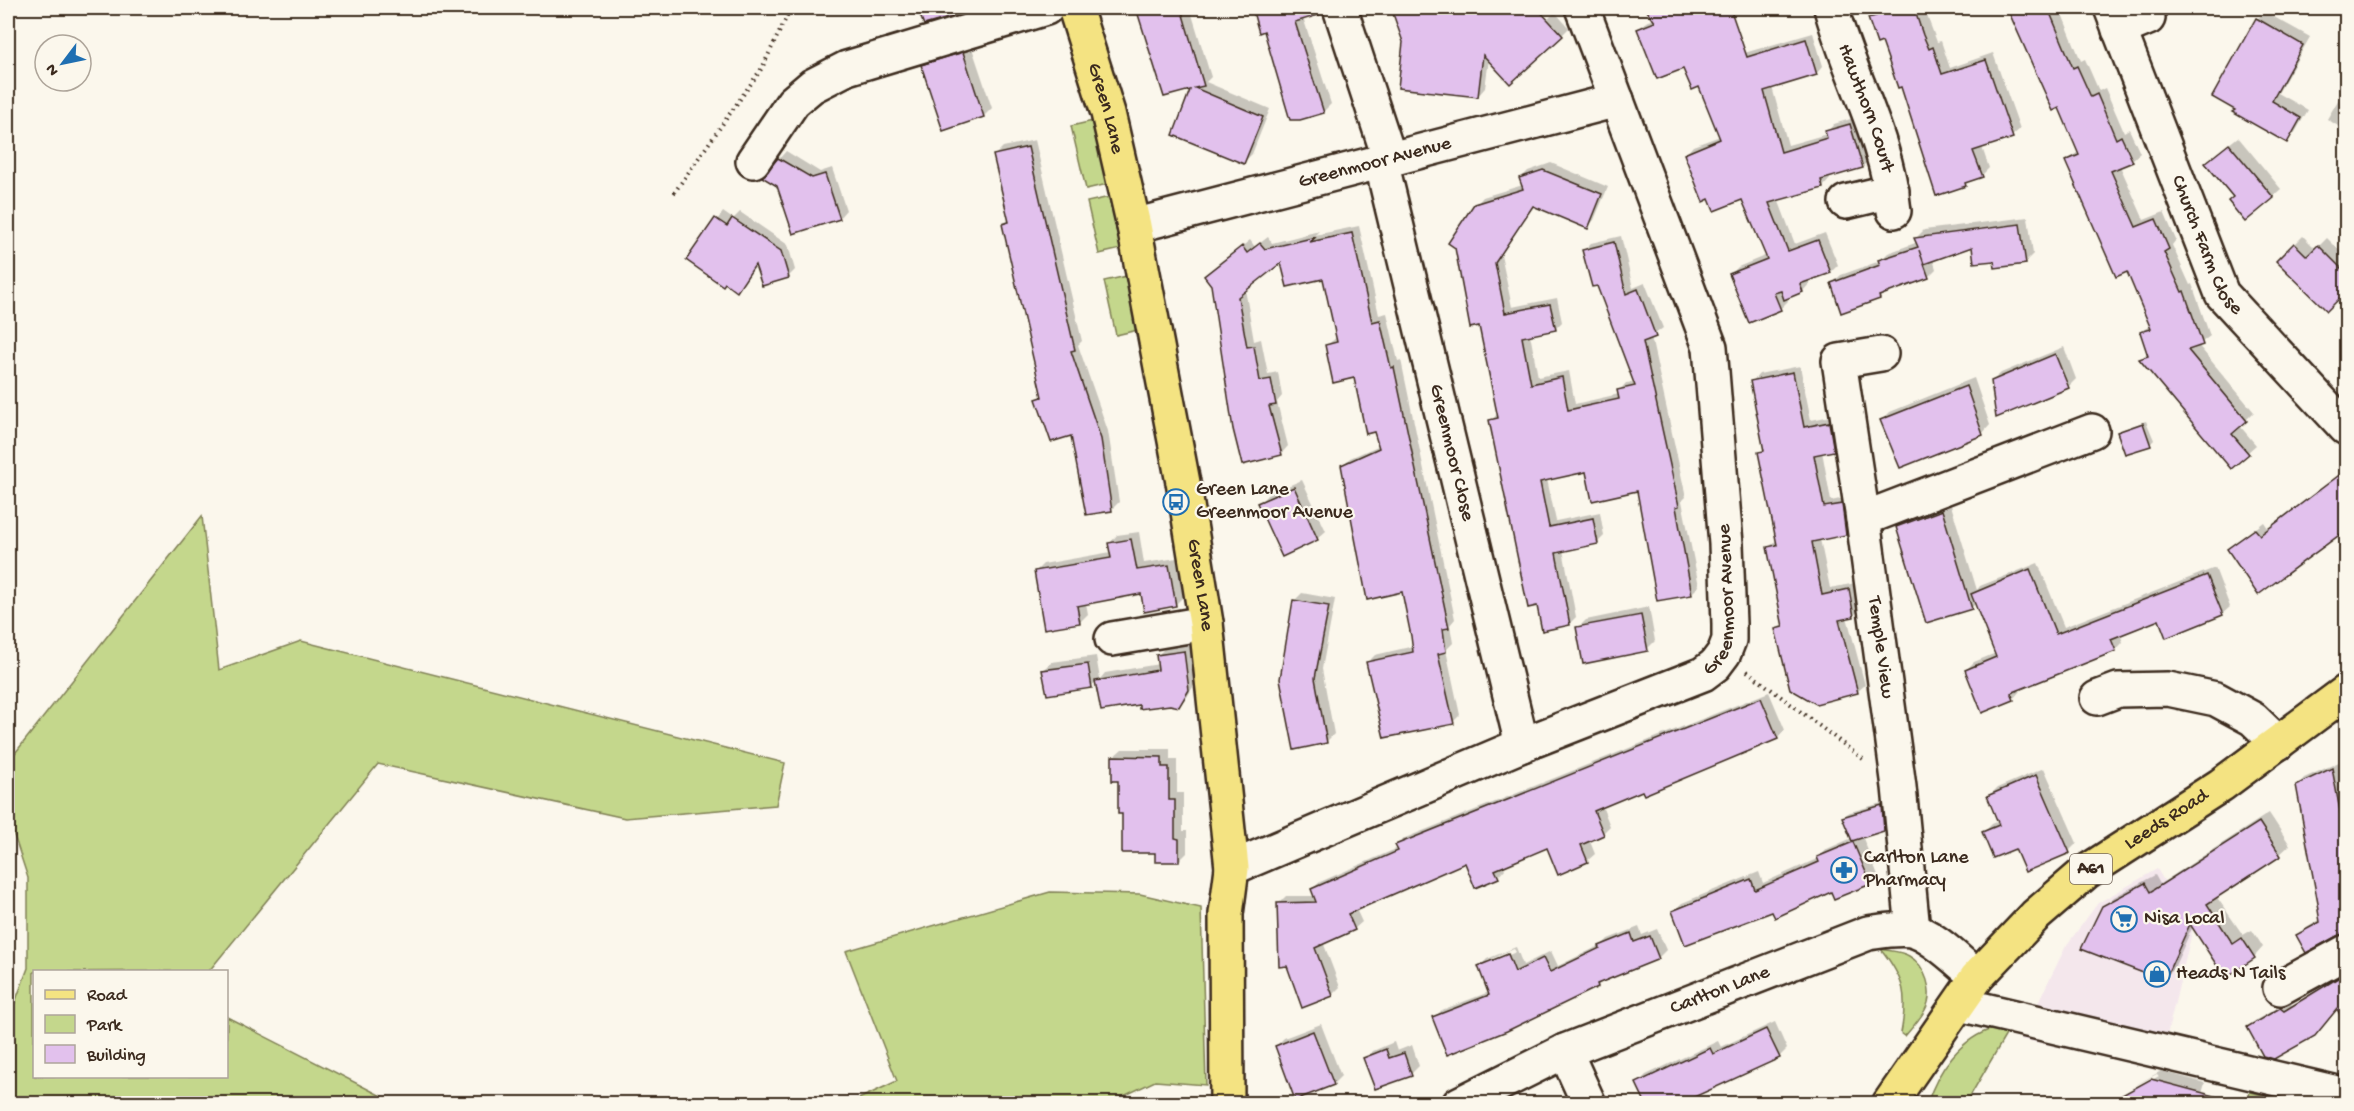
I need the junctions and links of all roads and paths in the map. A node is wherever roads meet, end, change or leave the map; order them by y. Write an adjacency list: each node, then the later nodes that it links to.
1 (791, 8): 11 (path)
2 (1046, 8): 9 (street)
3 (1075, 8): 13 (main road, Green Lane)
4 (1340, 8): 10 (street, Greenmoor Close)
5 (1582, 8): 8 (street, Greenmoor Avenue)
6 (1831, 8): 12 (street, Hawthorn Court)
7 (2126, 19): 15 (street, Church Farm Close)
8 (1617, 100): 10 (street, Greenmoor Avenue); 20 (street, Greenmoor Avenue)
9 (753, 161)
10 (1385, 161): 13 (street, Greenmoor Avenue); 24 (street, Greenmoor Close)
11 (674, 193)
12 (1846, 202)
13 (1134, 226): 18 (main road, Green Lane)
14 (1881, 354): 17 (street, Temple View)
15 (2346, 428)
16 (2092, 431): 17 (street)
17 (1863, 519): 25 (street, Temple View)
18 (1206, 623): 19 (street); 26 (main road, Green Lane)
19 (1112, 639)
20 (1724, 653): 24 (street, Greenmoor Avenue); 25 (path)
21 (2097, 698): 23 (street)
22 (2343, 703): 23 (main road, Leeds Road / A61)
23 (2278, 743): 30 (main road, Leeds Road / A61)
24 (1522, 745): 26 (street, Greenmoor Avenue)
25 (1899, 787): 27 (street, Temple View)
26 (1232, 868): 33 (main road, Green Lane)
27 (1914, 930): 30 (street); 31 (street, Carlton Lane)
28 (2346, 952): 29 (street)
29 (2280, 988)
30 (1968, 990): 32 (street); 36 (main road, Leeds Road / A61)
31 (1565, 1051): 34 (street, Carlton Lane); 35 (street)
32 (2346, 1095)
33 (1227, 1104)
34 (1459, 1104)
35 (1589, 1104)
36 (1889, 1104)

